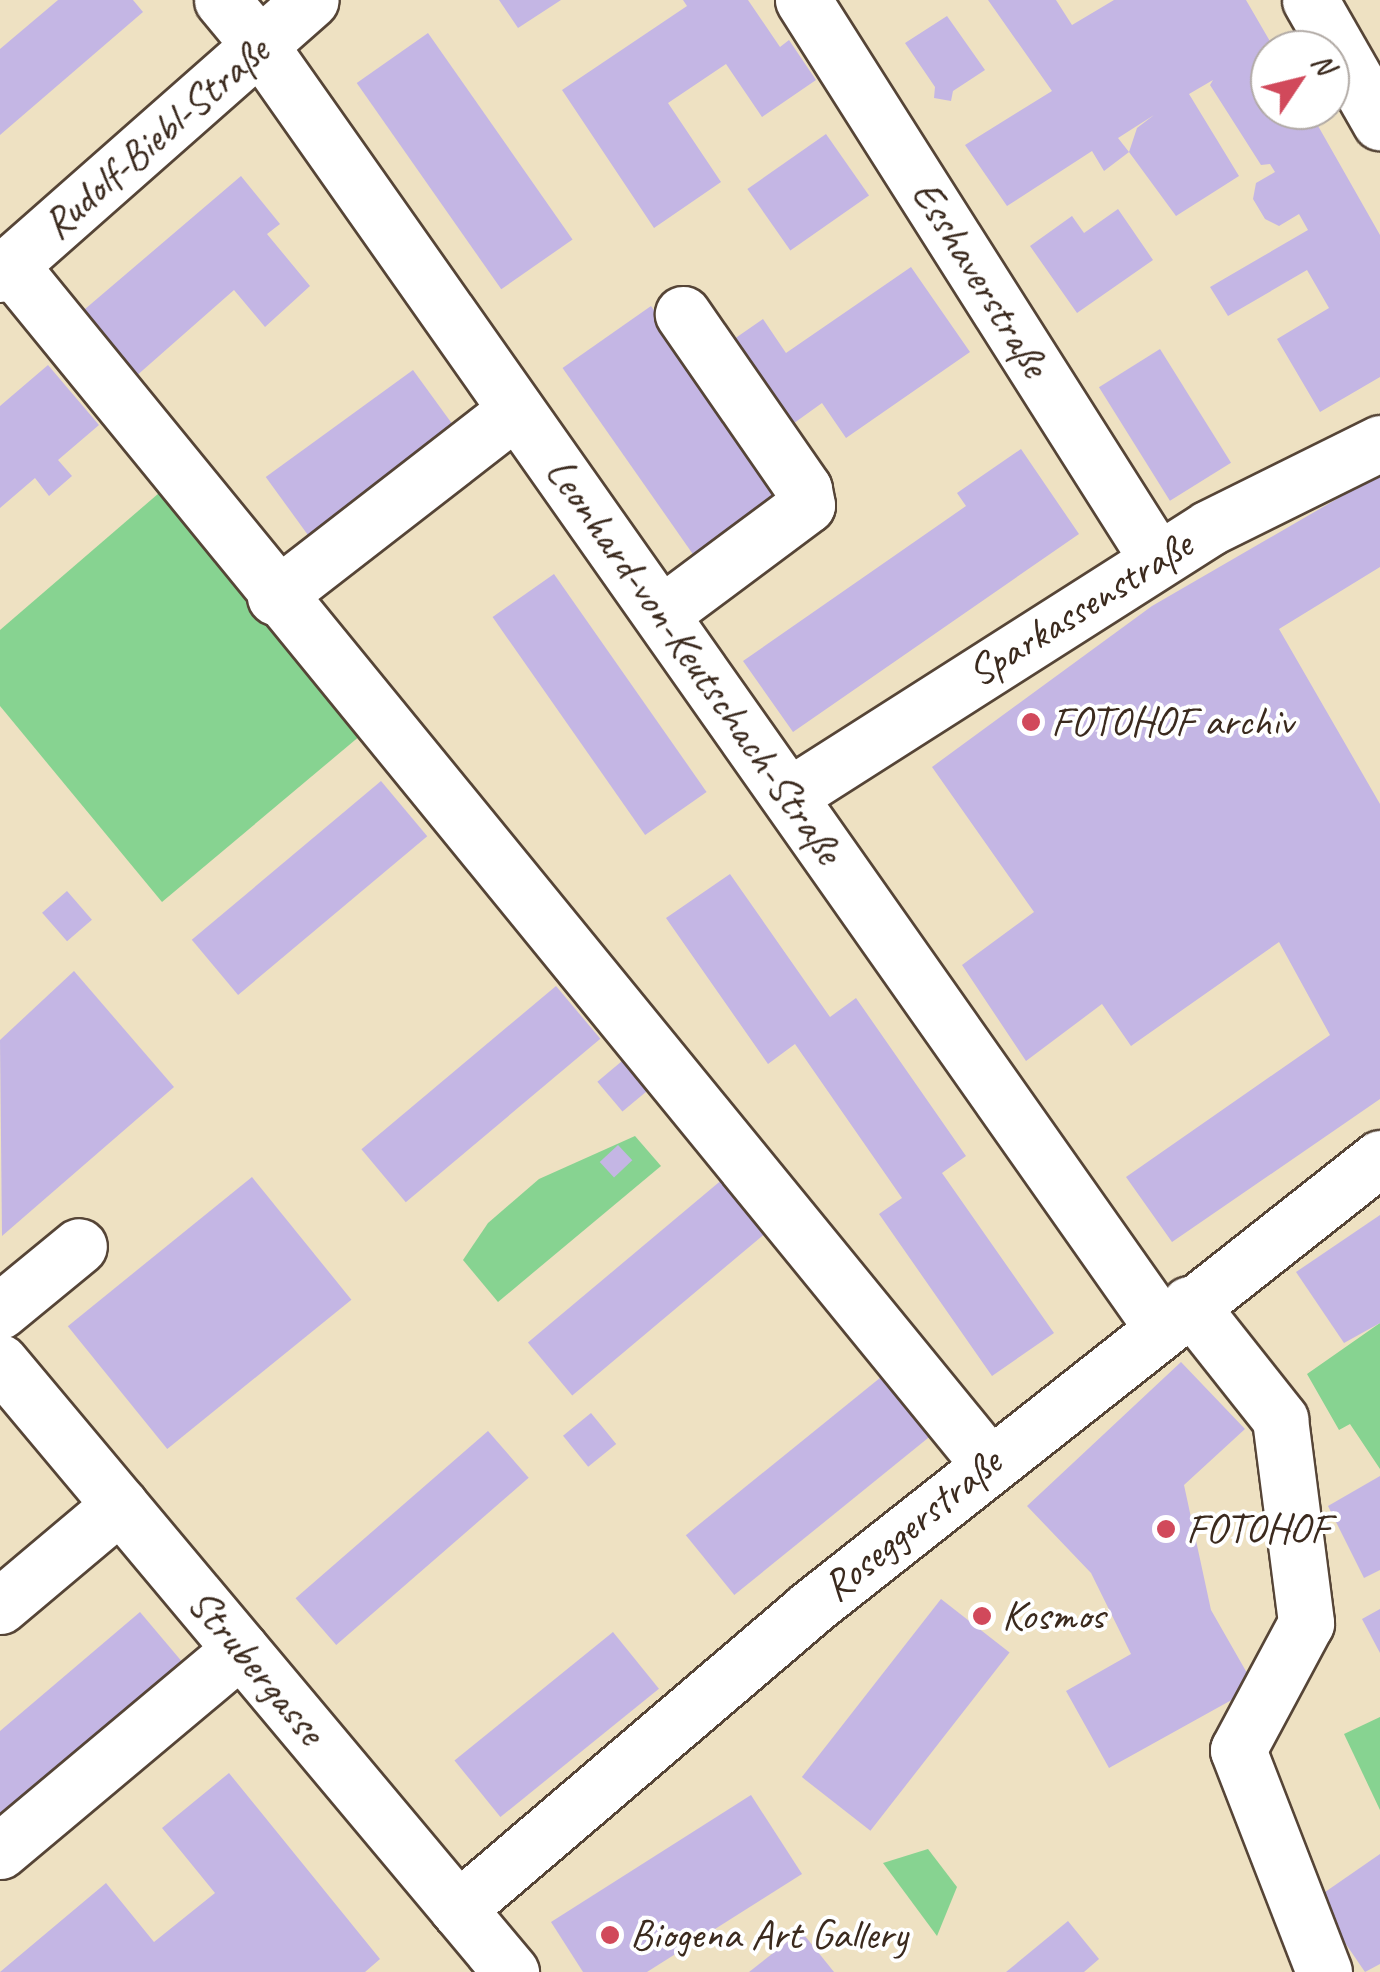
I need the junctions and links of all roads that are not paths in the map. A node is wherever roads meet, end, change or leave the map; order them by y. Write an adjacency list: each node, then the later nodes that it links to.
1 (222, 0): 5 (street, Leonhard-von-Keutschach-Straße)
2 (311, 0): 5 (street, Rudolf-Biebl-Straße)
3 (803, 0): 11 (street, Esshaverstraße)
4 (1310, 0): 6 (street)
5 (261, 46): 7 (street, Rudolf-Biebl-Straße); 9 (street, Leonhard-von-Keutschach-Straße)
6 (1380, 122)
7 (5, 270): 12 (street)
8 (684, 314): 13 (street)
9 (516, 410): 12 (street); 13 (street, Leonhard-von-Keutschach-Straße)
10 (1380, 443): 11 (street, Sparkassenstraße)
11 (1158, 558): 14 (street, Sparkassenstraße)
12 (275, 597): 20 (street)
13 (661, 614): 14 (street, Leonhard-von-Keutschach-Straße)
14 (790, 795): 18 (street, Leonhard-von-Keutschach-Straße)
15 (1380, 1158): 18 (street, Roseggerstraße)
16 (79, 1246): 17 (street)
17 (0, 1311)
18 (1175, 1315): 20 (street, Roseggerstraße); 27 (street, Leonhard-von-Keutschach-Straße)
19 (0, 1362): 21 (street, Strubergasse)
20 (989, 1464): 25 (street, Roseggerstraße)
21 (120, 1505): 22 (street); 23 (street, Strubergasse)
22 (0, 1606)
23 (241, 1649): 24 (street); 25 (street, Strubergasse)
24 (0, 1850)
25 (458, 1909): 26 (street, Strubergasse)
26 (511, 1972)
27 (1324, 1972)

